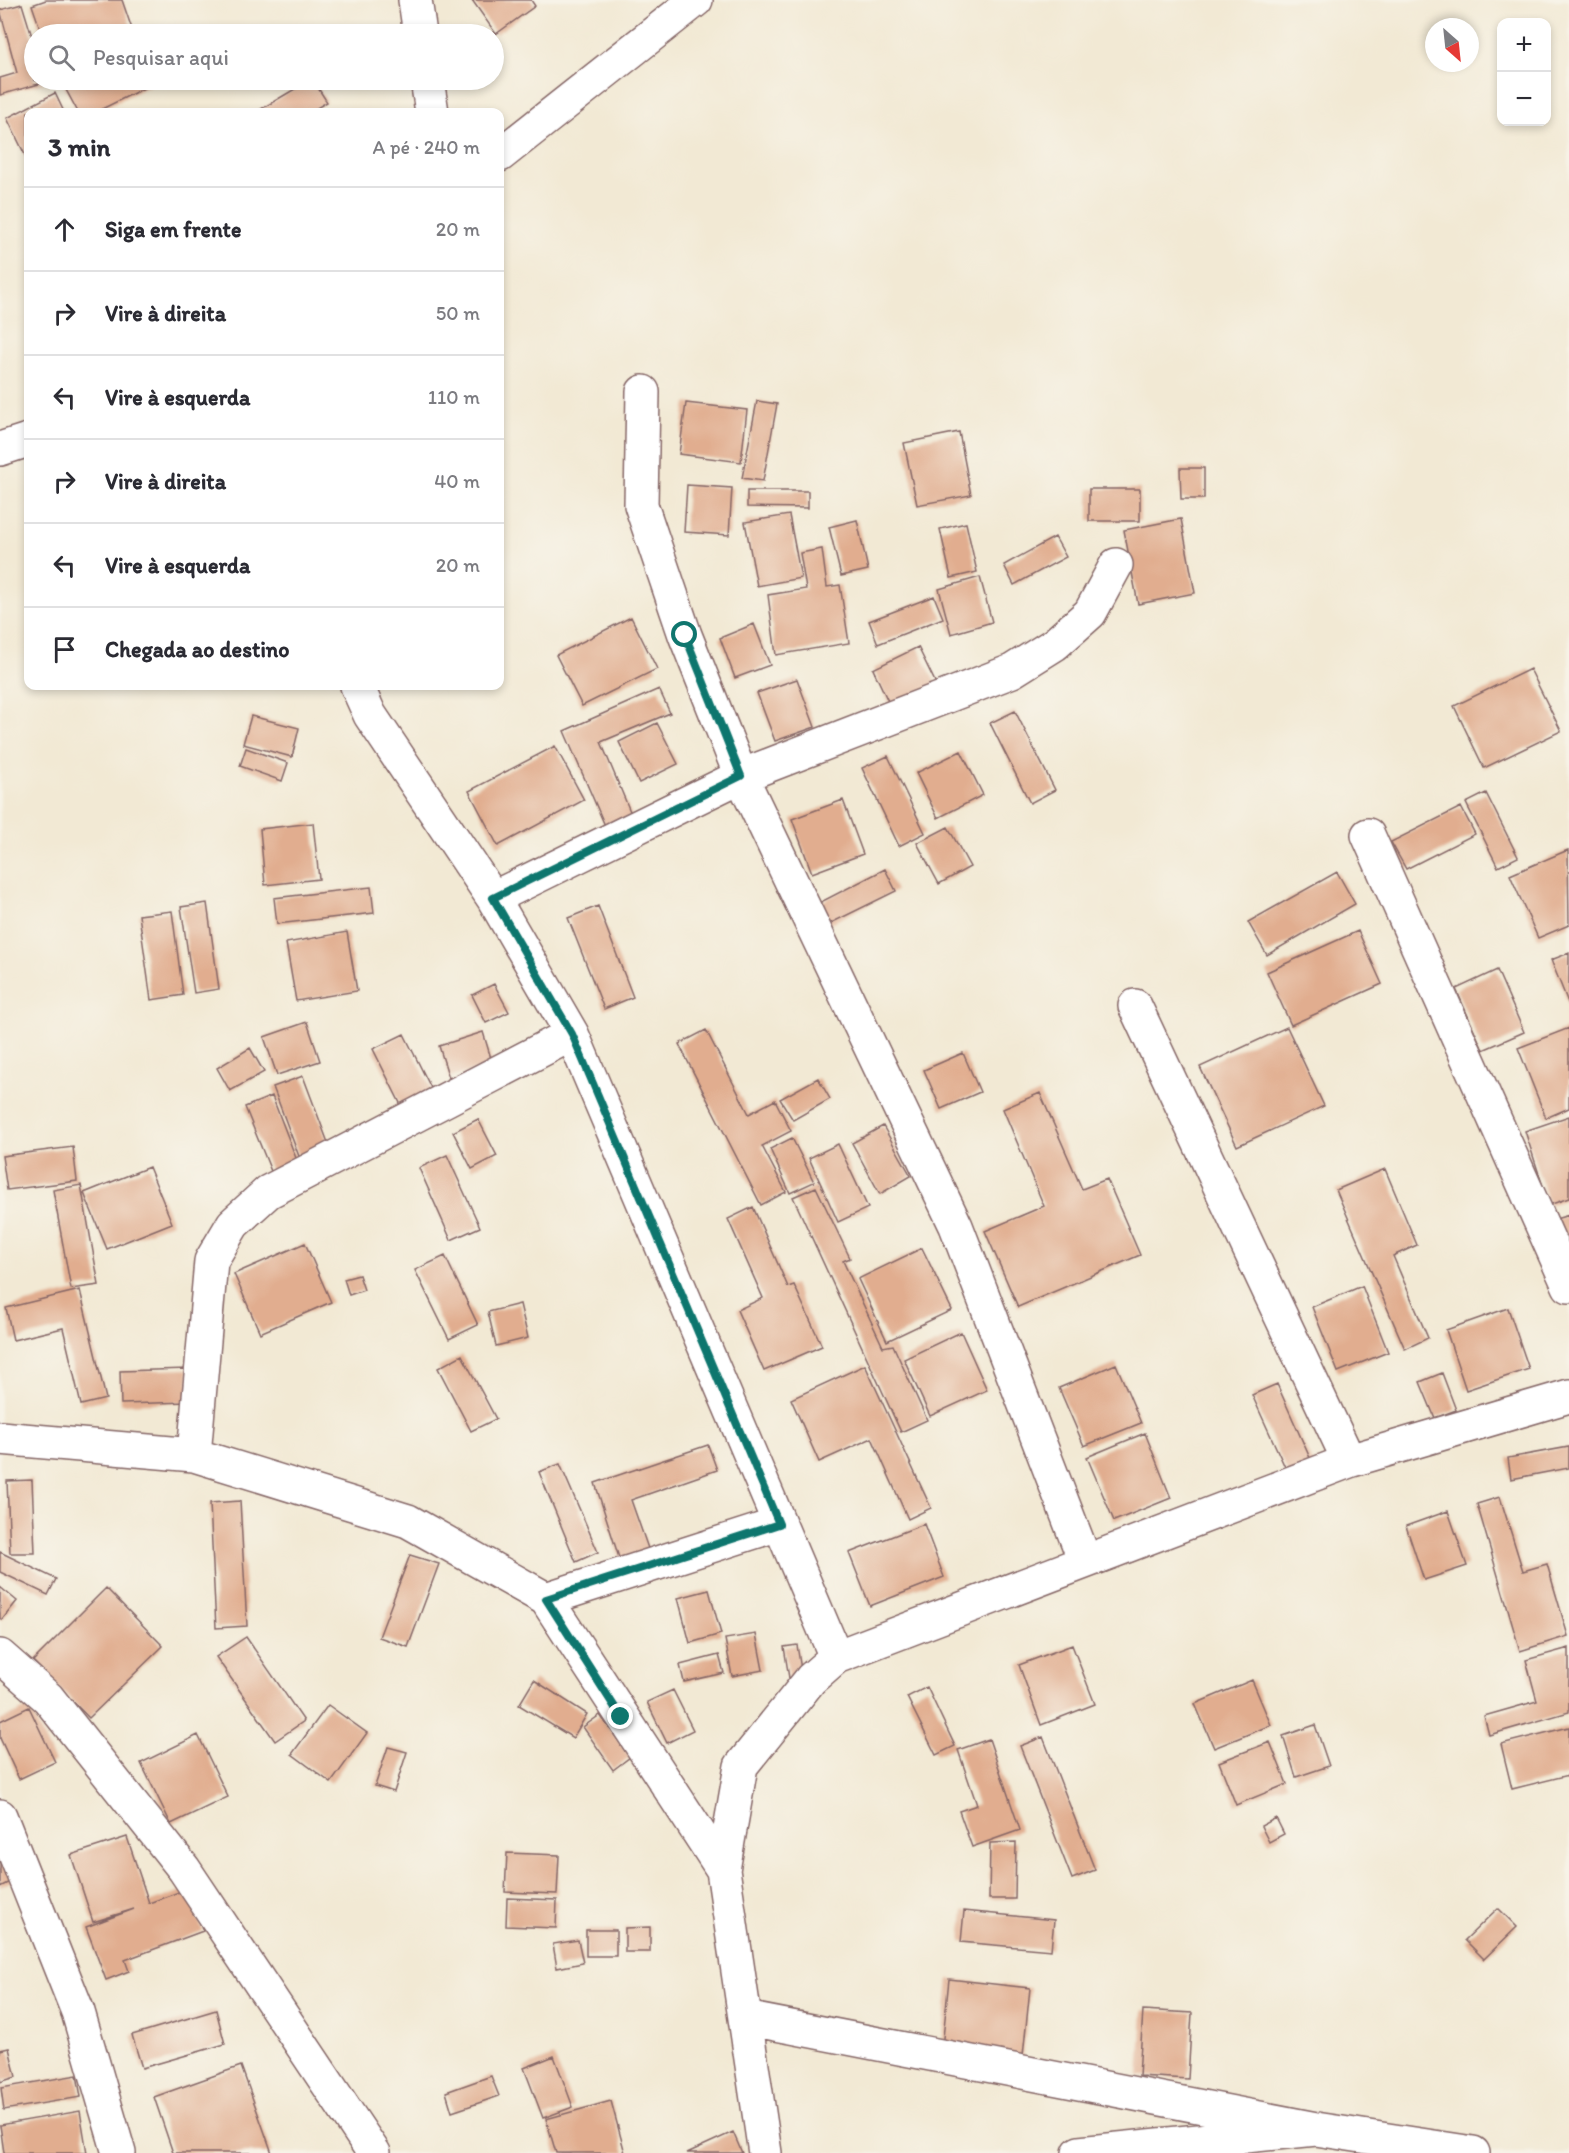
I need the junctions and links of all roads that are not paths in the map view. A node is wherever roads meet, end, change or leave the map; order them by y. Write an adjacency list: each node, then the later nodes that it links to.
1 (415, 0): 3 (street)
2 (696, 0): 6 (street)
3 (419, 24)
4 (429, 90): 5 (street)
5 (431, 108)
6 (504, 152)
7 (644, 393): 12 (street)
8 (24, 441): 9 (street)
9 (0, 448)
10 (1116, 565): 12 (street)
11 (359, 690): 14 (street)
12 (741, 776): 14 (street); 23 (street)
13 (1368, 835): 17 (street)
14 (493, 898): 16 (street)
15 (1135, 1006): 21 (street)
16 (572, 1034): 20 (street); 22 (street)
17 (1569, 1286)
18 (1569, 1396): 21 (street)
19 (0, 1438): 20 (street)
20 (194, 1455): 24 (street)
21 (1349, 1461): 23 (street)
22 (779, 1524): 24 (street); 26 (street)
23 (1085, 1561): 26 (street)
24 (546, 1599): 28 (street)
25 (0, 1656): 32 (street)
26 (836, 1658): 28 (street)
27 (0, 1816): 31 (street)
28 (723, 1870): 29 (street)
29 (745, 2018): 30 (street); 33 (street)
30 (1316, 2129): 34 (street); 35 (street)
31 (119, 2153)
32 (374, 2153)
33 (765, 2153)
34 (1079, 2153)
35 (1473, 2153)

